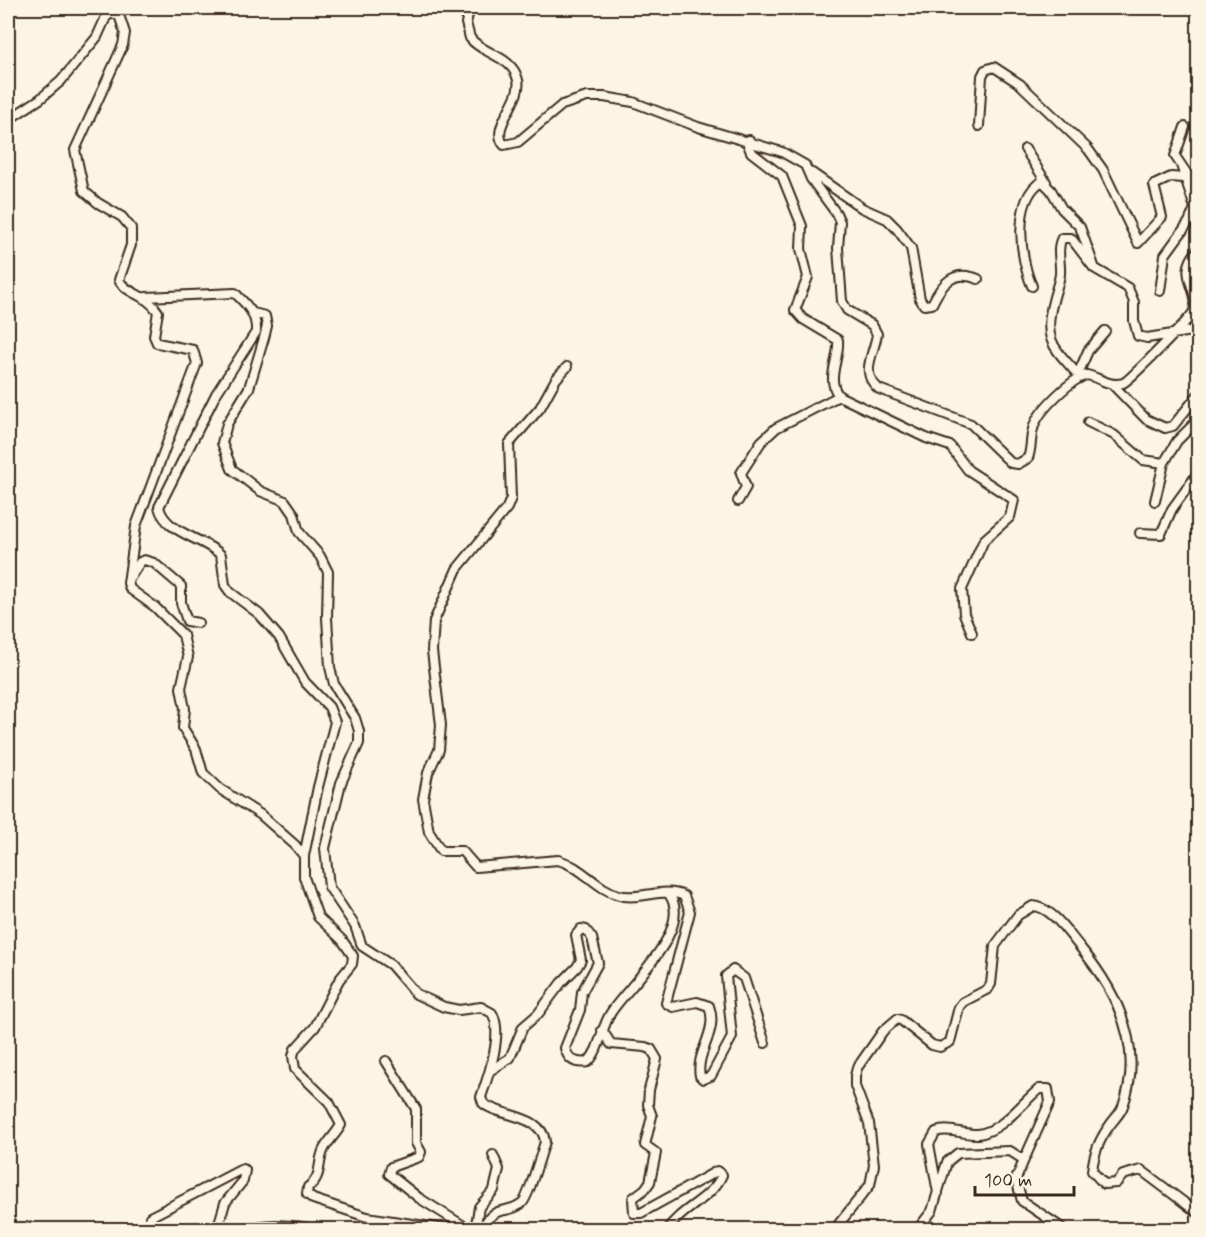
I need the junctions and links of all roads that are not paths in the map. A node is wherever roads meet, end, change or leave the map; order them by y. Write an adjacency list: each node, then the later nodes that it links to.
1 (470, 8): 6 (street)
2 (117, 10): 3 (street); 18 (street)
3 (8, 120)
4 (979, 126): 10 (street)
5 (1185, 127): 9 (street)
6 (749, 140): 8 (street); 27 (street)
7 (1025, 149): 11 (street)
8 (805, 165): 15 (street); 24 (street)
9 (1181, 165): 10 (street); 12 (street)
10 (1183, 178): 17 (street)
11 (1046, 182): 14 (street); 16 (street)
12 (1198, 190)
13 (1198, 250): 22 (street)
14 (1094, 267): 22 (street); 24 (street)
15 (978, 279)
16 (1032, 286)
17 (1160, 291)
18 (146, 297): 19 (street); 35 (street)
19 (254, 313): 38 (street); 43 (street)
20 (1198, 330): 22 (street)
21 (1106, 331): 24 (street)
22 (1173, 332): 25 (street)
23 (567, 367): 39 (street)
24 (1079, 376): 25 (street)
25 (1112, 384): 26 (street)
26 (1198, 395)
27 (839, 396): 32 (street); 37 (street)
28 (1198, 420): 30 (street)
29 (1088, 422): 30 (street)
30 (1164, 462): 33 (street)
31 (1198, 473): 34 (street)
32 (738, 501)
33 (1155, 501)
34 (1140, 533)
35 (130, 577): 36 (street); 38 (street)
36 (198, 623)
37 (972, 633)
38 (304, 856): 53 (street)
39 (668, 893): 40 (street); 41 (street)
40 (602, 1030): 43 (street); 55 (street)
41 (765, 1042)
42 (386, 1061): 49 (street)
43 (491, 1070): 54 (street)
44 (493, 1155): 49 (street)
45 (1024, 1160): 46 (street); 46 (street); 58 (street)
46 (938, 1193): 57 (street)
47 (1198, 1213): 56 (street)
48 (150, 1217): 50 (street)
49 (472, 1229): 53 (street)
50 (217, 1230)
51 (239, 1230): 52 (street)
52 (320, 1230)
53 (452, 1230)
54 (480, 1230)
55 (667, 1230)
56 (834, 1230)
57 (917, 1230)
58 (1065, 1230)

